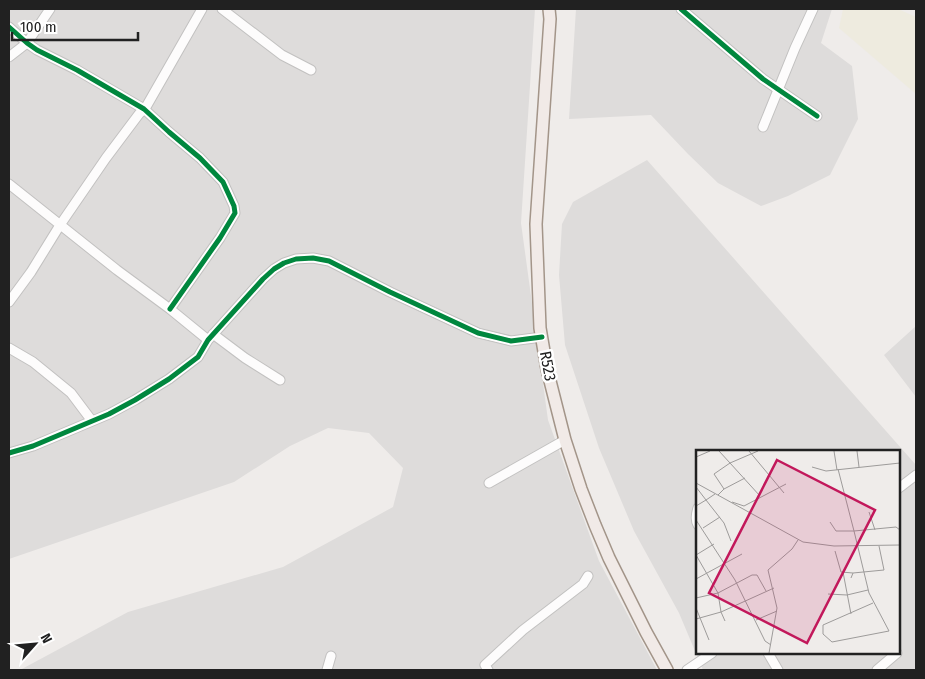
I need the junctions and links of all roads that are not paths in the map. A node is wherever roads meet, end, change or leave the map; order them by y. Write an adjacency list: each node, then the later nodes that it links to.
1 (50, 9): 8 (street)
2 (202, 9): 12 (street)
3 (222, 9): 10 (street)
4 (549, 9): 20 (main road, R523 / R523)
5 (681, 9): 11 (street)
6 (813, 9): 11 (street)
7 (9, 27): 8 (street)
8 (27, 43): 9 (street); 12 (street)
9 (9, 57)
10 (311, 70)
11 (778, 90): 13 (street); 14 (street)
12 (144, 109): 16 (street); 18 (street)
13 (817, 116)
14 (763, 127)
15 (9, 184): 16 (street)
16 (60, 225): 17 (street); 18 (street)
17 (9, 302)
18 (170, 309): 19 (street)
19 (210, 337): 20 (street); 22 (street); 23 (street)
20 (542, 337): 24 (main road, R523 / R523)
21 (9, 348): 23 (street)
22 (280, 380)
23 (92, 421): 25 (street)
24 (565, 440): 27 (street); 36 (main road, R523 / R523)
25 (9, 453)
26 (916, 475): 28 (street)
27 (489, 484)
28 (900, 487)
29 (588, 576): 35 (street)
30 (711, 654): 37 (street)
31 (769, 654): 38 (street)
32 (896, 654): 39 (street)
33 (331, 656): 34 (street)
34 (328, 670)
35 (488, 670)
36 (667, 670)
37 (688, 670)
38 (778, 670)
39 (877, 670)

